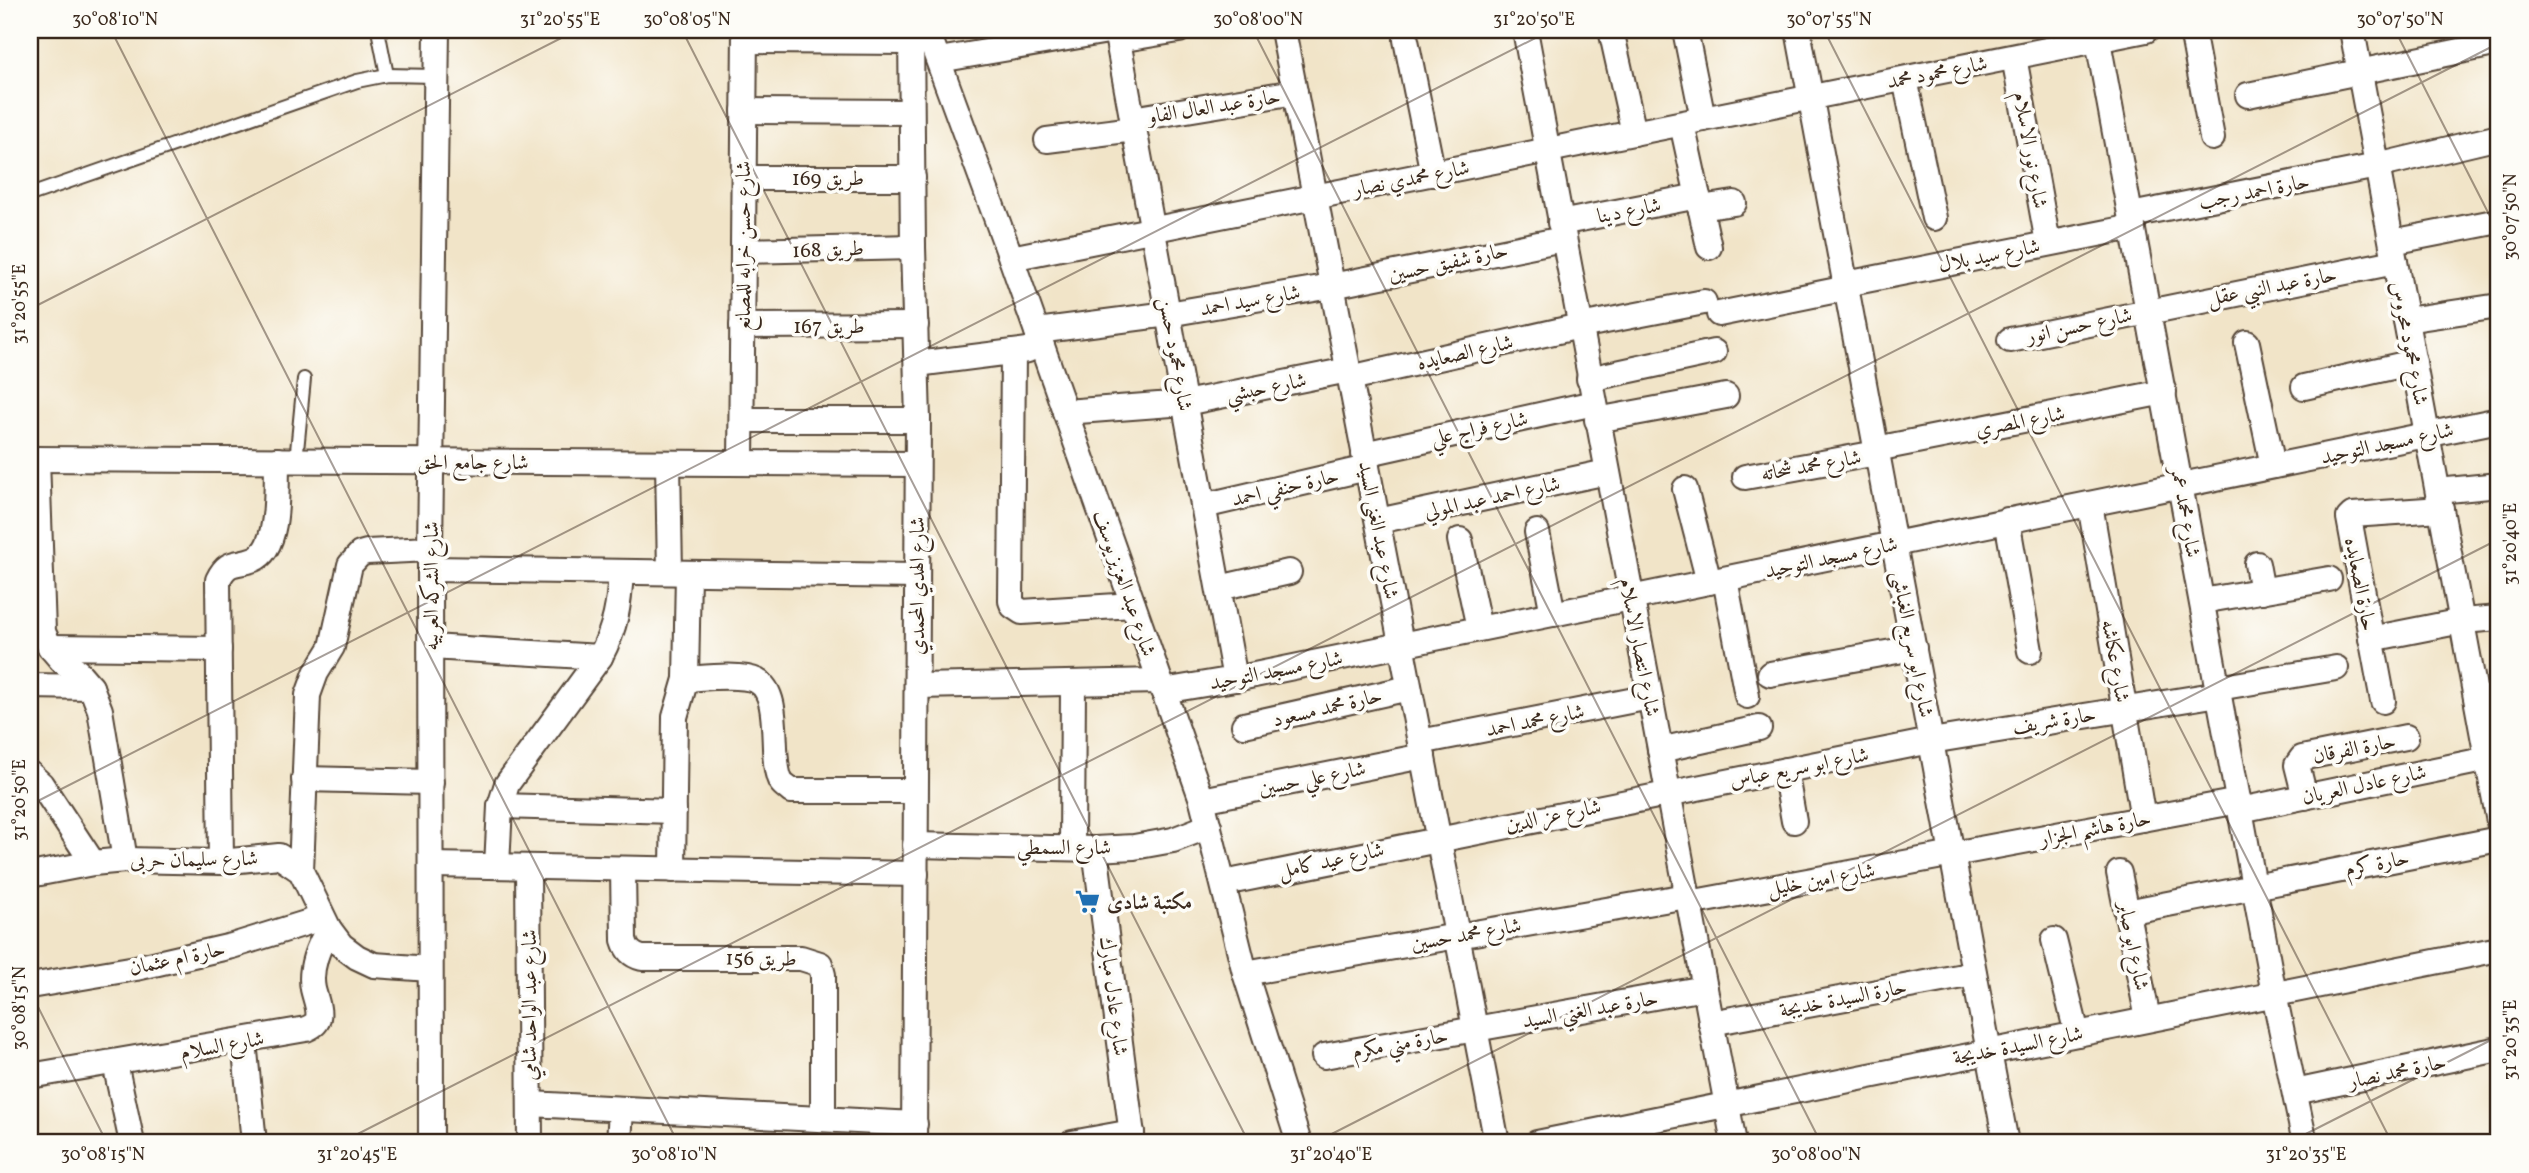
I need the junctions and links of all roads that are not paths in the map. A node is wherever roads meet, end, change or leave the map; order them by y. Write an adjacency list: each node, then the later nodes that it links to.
1 (379, 30): 21 (lane)
2 (437, 30): 22 (street, شارع الشركه العربيه)
3 (1179, 30): 12 (street)
4 (1283, 30): 24 (street, شارع عبد الغنى السيد)
5 (1525, 30): 35 (street, شارع انتصار الاسلام)
6 (1611, 30): 31 (street)
7 (1685, 30): 29 (street)
8 (1798, 30): 26 (street, شارع ابو سريع الغباشى)
9 (2146, 30): 15 (street, شارع محمود محمد)
10 (2192, 30): 33 (street)
11 (2352, 30): 20 (street, شارع محمود محروس)
12 (1116, 33): 19 (street); 30 (street, شارع محمود حسن)
13 (916, 34): 14 (street); 19 (street, شارع عبد العزيز يوسف); 28 (street, شارع الهدي المحمدي)
14 (745, 35): 27 (street, شارع حسن خرابه للمصانع)
15 (2097, 35): 18 (street, شارع محمود محمد); 46 (street, شارع محمد عمر)
16 (1406, 40): 37 (street)
17 (2499, 43): 20 (street)
18 (2014, 57): 23 (street, شارع محمود محمد); 49 (street, شارع نور الاسلام)
19 (939, 60): 54 (street, شارع عبد العزيز يوسف)
20 (2360, 74): 25 (street); 36 (street, شارع محمود محروس)
21 (387, 75): 22 (lane); 40 (lane)
22 (436, 76): 88 (street, شارع الشركه العربيه)
23 (1905, 79): 26 (street, شارع محمود محمد); 44 (street)
24 (1295, 92): 30 (street, حارة عبد العال الفاو); 41 (street, شارع عبد الغنى السيد)
25 (2248, 95)
26 (1811, 98): 29 (street, شارع محمدي نصار); 56 (street, شارع ابو سريع الغباشى)
27 (744, 111): 28 (street); 38 (street, شارع حسن خرابه للمصانع)
28 (911, 112): 39 (street, شارع الهدي المحمدي)
29 (1693, 121): 31 (street, شارع محمدي نصار); 42 (street)
30 (1133, 124): 34 (street, حارة عبد العال الفاو); 47 (street, شارع محمود حسن)
31 (1634, 133): 35 (street, شارع محمدي نصار)
32 (2499, 137): 36 (street, حارة احمد رجب)
33 (2212, 138)
34 (1047, 140)
35 (1546, 151): 37 (street, شارع محمدي نصار); 48 (street, شارع انتصار الاسلام)
36 (2377, 166): 46 (street, حارة احمد رجب); 53 (street, شارع محمود محروس)
37 (1433, 174): 41 (street, شارع محمدي نصار)
38 (744, 178): 39 (street, طريق 169); 52 (street, شارع حسن خرابه للمصانع)
39 (913, 178): 50 (street, شارع الهدي المحمدي)
40 (30, 195)
41 (1315, 198): 47 (street, شارع محمدي نصار); 55 (street, شارع عبد الغنى السيد)
42 (1699, 202): 43 (street, شارع دينا); 48 (street, شارع دينا); 51 (street)
43 (1734, 203)
44 (1934, 218)
45 (2499, 220): 53 (street, حارة عبد النبي عقل)
46 (2132, 221): 49 (street, شارع سيد بلال); 59 (street, شارع محمد عمر)
47 (1153, 230): 54 (street, شارع محمدي نصار); 60 (street, شارع محمود حسن)
48 (1561, 231): 55 (street, حارة شفيق حسين); 64 (street, شارع انتصار الاسلام)
49 (2048, 243): 56 (street, شارع سيد بلال)
50 (913, 247): 52 (street, طريق 168); 62 (street, شارع الهدي المحمدي)
51 (1709, 247)
52 (743, 251): 63 (street, شارع حسن خرابه للمصانع)
53 (2393, 252): 59 (street, حارة عبد النبي عقل); 61 (street, شارع محمود محروس)
54 (1010, 258): 65 (street, شارع عبد العزيز يوسف)
55 (1332, 286): 60 (street, شارع سيد احمد); 72 (street, شارع عبد الغنى السيد)
56 (1846, 286): 58 (street, شارع سيد بلال); 85 (street, شارع ابو سريع الغباشى)
57 (2499, 306): 61 (street)
58 (1712, 308): 64 (street, شارع الصعايده)
59 (2148, 311): 66 (street, شارع حسن انور); 76 (street, شارع محمد عمر)
60 (1168, 314): 65 (street, شارع سيد احمد); 78 (street, شارع محمود حسن)
61 (2406, 320): 70 (street, شارع محمود محروس)
62 (916, 325): 63 (street, طريق 167); 71 (street, شارع الهدي المحمدي)
63 (742, 326): 81 (street, شارع حسن خرابه للمصانع)
64 (1580, 326): 72 (street, شارع الصعايده); 74 (street, شارع انتصار الاسلام)
65 (1039, 339): 68 (street, شارع سيد احمد); 79 (street, شارع عبد العزيز يوسف)
66 (2010, 340)
67 (2247, 343): 93 (street)
68 (1013, 352): 71 (street, شارع سيد احمد); 119 (street)
69 (1714, 352): 74 (street)
70 (2414, 362): 75 (street); 84 (street, شارع محمود محروس)
71 (917, 364): 82 (street, شارع الهدي المحمدي)
72 (1349, 374): 78 (street, شارع حبشي); 89 (street, شارع عبد الغنى السيد)
73 (304, 379): 87 (lane)
74 (1589, 379): 80 (street, شارع انتصار الاسلام)
75 (2304, 387)
76 (2164, 393): 85 (street, شارع المصري); 96 (street, شارع محمد عمر)
77 (1726, 396): 80 (street, شارع فراج علي)
78 (1185, 403): 79 (street, شارع حبشي); 101 (street, شارع محمود حسن)
79 (1065, 412): 119 (street, شارع عبد العزيز يوسف)
80 (1596, 412): 89 (street, شارع فراج علي); 94 (street, شارع انتصار الاسلام)
81 (741, 420): 82 (street); 91 (street, شارع حسن خرابه للمصانع)
82 (918, 420): 92 (street, شارع الهدي المحمدي)
83 (2499, 420): 84 (street, شارع مسجد التوحيد)
84 (2427, 435): 93 (street, شارع مسجد التوحيد); 99 (street, شارع محمود محروس)
85 (1877, 451): 95 (street, شارع محمد شحاته); 106 (street, شارع ابو سريع الغباشى)
86 (34, 459): 87 (street, شارع جامع الحق); 127 (street)
87 (287, 460): 88 (street, شارع جامع الحق); 129 (street)
88 (431, 461): 90 (street, شارع جامع الحق); 107 (street, شارع الشركه العربيه)
89 (1366, 461): 101 (street, حارة حنفي احمد); 103 (street, شارع عبد الغنى السيد)
90 (668, 463): 91 (street, شارع جامع الحق); 111 (street)
91 (741, 463): 92 (street, شارع جامع الحق)
92 (917, 464): 112 (street, شارع الهدي المحمدي)
93 (2273, 466): 96 (street, شارع مسجد التوحيد)
94 (1607, 472): 103 (street, شارع احمد عبد المولي); 117 (street, شارع انتصار الاسلام)
95 (1745, 477)
96 (2181, 485): 100 (street, شارع مسجد التوحيد); 118 (street, شارع محمد عمر)
97 (2499, 485): 99 (street)
98 (1685, 489): 114 (street)
99 (2439, 500): 122 (street, شارع محمود محروس); 124 (street, حارة الصعايده)
100 (2090, 504): 102 (street, شارع مسجد التوحيد); 146 (street, شارع عكاشه)
101 (1203, 506): 115 (street, شارع محمود حسن)
102 (2007, 520): 106 (street, شارع مسجد التوحيد); 130 (street)
103 (1378, 522): 125 (street, شارع عبد الغنى السيد)
104 (1537, 532): 120 (street)
105 (1460, 540): 123 (street)
106 (1894, 543): 114 (street, شارع مسجد التوحيد); 128 (street, شارع ابو سريع الغباشى)
107 (430, 559): 109 (street); 126 (street, شارع الشركه العربيه); 157 (street)
108 (2257, 564): 116 (street)
109 (621, 572): 111 (street); 131 (street)
110 (1289, 572): 115 (street)
111 (679, 573): 112 (street); 134 (street)
112 (917, 576): 138 (street, شارع الهدي المحمدي)
113 (2329, 579): 116 (street)
114 (1717, 580): 117 (street, شارع مسجد التوحيد); 143 (street)
115 (1219, 588): 135 (street, شارع محمود حسن)
116 (2262, 591): 118 (street)
117 (1631, 598): 120 (street, شارع مسجد التوحيد); 144 (street, شارع انتصار الاسلام)
118 (2202, 601): 142 (street, شارع محمد عمر)
119 (1133, 605): 139 (street, شارع عبد العزيز يوسف)
120 (1553, 614): 123 (street, شارع مسجد التوحيد)
121 (2499, 618): 122 (street)
122 (2462, 621): 124 (street); 147 (street, شارع محمود محروس)
123 (1479, 628): 125 (street, شارع مسجد التوحيد)
124 (2371, 639): 145 (street, حارة الصعايده)
125 (1401, 644): 135 (street, شارع مسجد التوحيد); 141 (street, شارع عبد الغنى السيد)
126 (431, 647): 131 (street); 158 (street, شارع الشركه العربيه)
127 (50, 648): 129 (street); 140 (street)
128 (1914, 648): 133 (street); 151 (street, شارع ابو سريع الغباشى)
129 (219, 649): 176 (street)
130 (2030, 650)
131 (600, 657): 164 (street)
132 (2336, 668): 142 (street, حارة شريف)
133 (1769, 674)
134 (686, 679): 159 (street); 165 (street)
135 (1235, 679): 139 (street, شارع مسجد التوحيد)
136 (1073, 685): 138 (street, شارع مسجد التوحيد); 139 (street, شارع مسجد التوحيد); 173 (street, شارع عادل مبارك)
137 (30, 686): 140 (street)
138 (918, 686): 159 (street, شارع الهدي المحمدي)
139 (1161, 686): 162 (street, شارع عبد العزيز يوسف)
140 (91, 687): 175 (street)
141 (1409, 688): 148 (street, حارة محمد مسعود); 152 (street, شارع عبد الغنى السيد)
142 (2219, 691): 146 (street, حارة شريف); 163 (street, شارع محمد عمر)
143 (1747, 696)
144 (1650, 697): 152 (street, شارع محمد احمد); 153 (street, شارع انتصار الاسلام)
145 (2383, 701)
146 (2124, 709): 151 (street, حارة شريف); 166 (street, شارع عكاشه)
147 (2490, 724): 154 (street, شارع محمود محروس)
148 (1244, 725)
149 (1759, 728): 153 (street)
150 (2406, 737): 161 (street, حارة الفرقان)
151 (1931, 741): 155 (street, شارع ابو سريع عباس); 174 (street, شارع ابو سريع الغباشى)
152 (1421, 749): 162 (street, شارع علي حسين); 170 (street, شارع عبد الغنى السيد)
153 (1660, 750): 160 (street, شارع انتصار الاسلام)
154 (2488, 758): 161 (street, شارع عادل العريان); 168 (street, شارع محمود محروس)
155 (1785, 770): 160 (street, شارع ابو سريع عباس); 167 (street)
156 (30, 774): 177 (street)
157 (304, 779): 158 (street); 183 (street)
158 (431, 782): 178 (street, شارع الشركه العربيه)
159 (915, 792): 172 (street, شارع الهدي المحمدي)
160 (1668, 793): 170 (street, شارع عز الدين); 189 (street, شارع انتصار الاسلام)
161 (2305, 797): 163 (street, شارع عادل العريان)
162 (1202, 800): 169 (street, شارع عبد العزيز يوسف)
163 (2239, 805): 166 (street, حارة هاشم الجزار); 188 (street, شارع محمد عمر)
164 (500, 806): 165 (street); 179 (street)
165 (674, 811): 182 (street)
166 (2143, 819): 174 (street, حارة هاشم الجزار)
167 (1794, 821)
168 (2499, 822)
169 (1209, 825): 173 (street, شارع السمطي); 187 (street, شارع عبد العزيز يوسف)
170 (1438, 838): 187 (street, شارع عيد كامل); 192 (street, شارع عبد الغنى السيد)
171 (2499, 839): 188 (street, حارة كرم)
172 (915, 845): 173 (street, شارع السمطي); 185 (street, شارع الهدي المحمدي)
173 (1084, 849): 217 (street, شارع عادل مبارك)
174 (1952, 855): 189 (street, شارع امين خليل); 197 (street, شارع ابو سريع الغباشى)
175 (125, 860): 176 (street, شارع سليمان حربى); 177 (street, شارع سليمان حربى)
176 (221, 862): 183 (street, شارع سليمان حربى)
177 (93, 863): 186 (street, شارع سليمان حربى)
178 (431, 865): 179 (street); 195 (street, شارع الشركه العربيه)
179 (497, 866): 180 (street)
180 (528, 867): 181 (street); 212 (street, شارع عبد الواحد شامي)
181 (624, 869): 182 (street); 215 (street, طريق 156)
182 (673, 870): 185 (street)
183 (301, 871): 191 (street)
184 (2119, 873): 190 (street, شارع ابو صابر)
185 (916, 874): 216 (street, شارع الهدي المحمدي)
186 (30, 876)
187 (1224, 883): 196 (street, شارع عبد العزيز يوسف)
188 (2255, 887): 190 (street, حارة كرم); 200 (street, شارع محمد عمر)
189 (1688, 900): 192 (street, شارع محمد حسين); 199 (street, شارع انتصار الاسلام)
190 (2127, 912): 201 (street, شارع ابو صابر)
191 (325, 923): 195 (street); 198 (street, حارة ام عثمان); 205 (street, شارع السلام)
192 (1457, 936): 196 (street, شارع محمد حسين); 203 (street, شارع عبد الغنى السيد)
193 (2054, 940): 204 (street)
194 (2499, 948): 200 (street, شارع السيدة خديجة)
195 (430, 969): 220 (street, شارع الشركه العربيه)
196 (1245, 973): 224 (street, شارع عبد العزيز يوسف)
197 (1974, 974): 202 (street, حارة السيدة خديجة); 207 (street, شارع ابو سريع الغباشى)
198 (30, 986)
199 (1705, 988): 202 (street, شارع انتصار الاسلام); 203 (street, حارة عبد الغني السيد)
200 (2274, 994): 201 (street, شارع السيدة خديجة); 211 (street, شارع محمد عمر)
201 (2148, 1019): 204 (street, شارع السيدة خديجة)
202 (1711, 1023): 213 (street, شارع انتصار الاسلام)
203 (1475, 1030): 208 (street, حارة مني مكرم); 225 (street, شارع عبد الغنى السيد)
204 (2077, 1034): 207 (street, شارع السيدة خديجة)
205 (244, 1041): 209 (street, شارع السلام); 219 (street)
206 (2499, 1049): 211 (street, حارة محمد نصار)
207 (1989, 1051): 213 (street, شارع السيدة خديجة); 228 (street, شارع ابو سريع الغباشى)
208 (1324, 1056)
209 (115, 1063): 210 (street, شارع السلام); 218 (street)
210 (30, 1076)
211 (2295, 1092): 229 (street, شارع محمد عمر)
212 (530, 1104): 214 (street); 221 (street, شارع عبد الواحد شامي)
213 (1727, 1104): 226 (street, شارع السيدة خديجة); 227 (street, شارع انتصار الاسلام)
214 (621, 1109): 215 (street); 222 (street)
215 (822, 1119): 216 (street)
216 (915, 1134)
217 (1133, 1138): 223 (street)
218 (132, 1143)
219 (254, 1143)
220 (431, 1143)
221 (530, 1143)
222 (619, 1143)
223 (1072, 1143)
224 (1299, 1143)
225 (1497, 1143)
226 (1537, 1143)
227 (1734, 1143)
228 (2006, 1143)
229 (2305, 1143)

